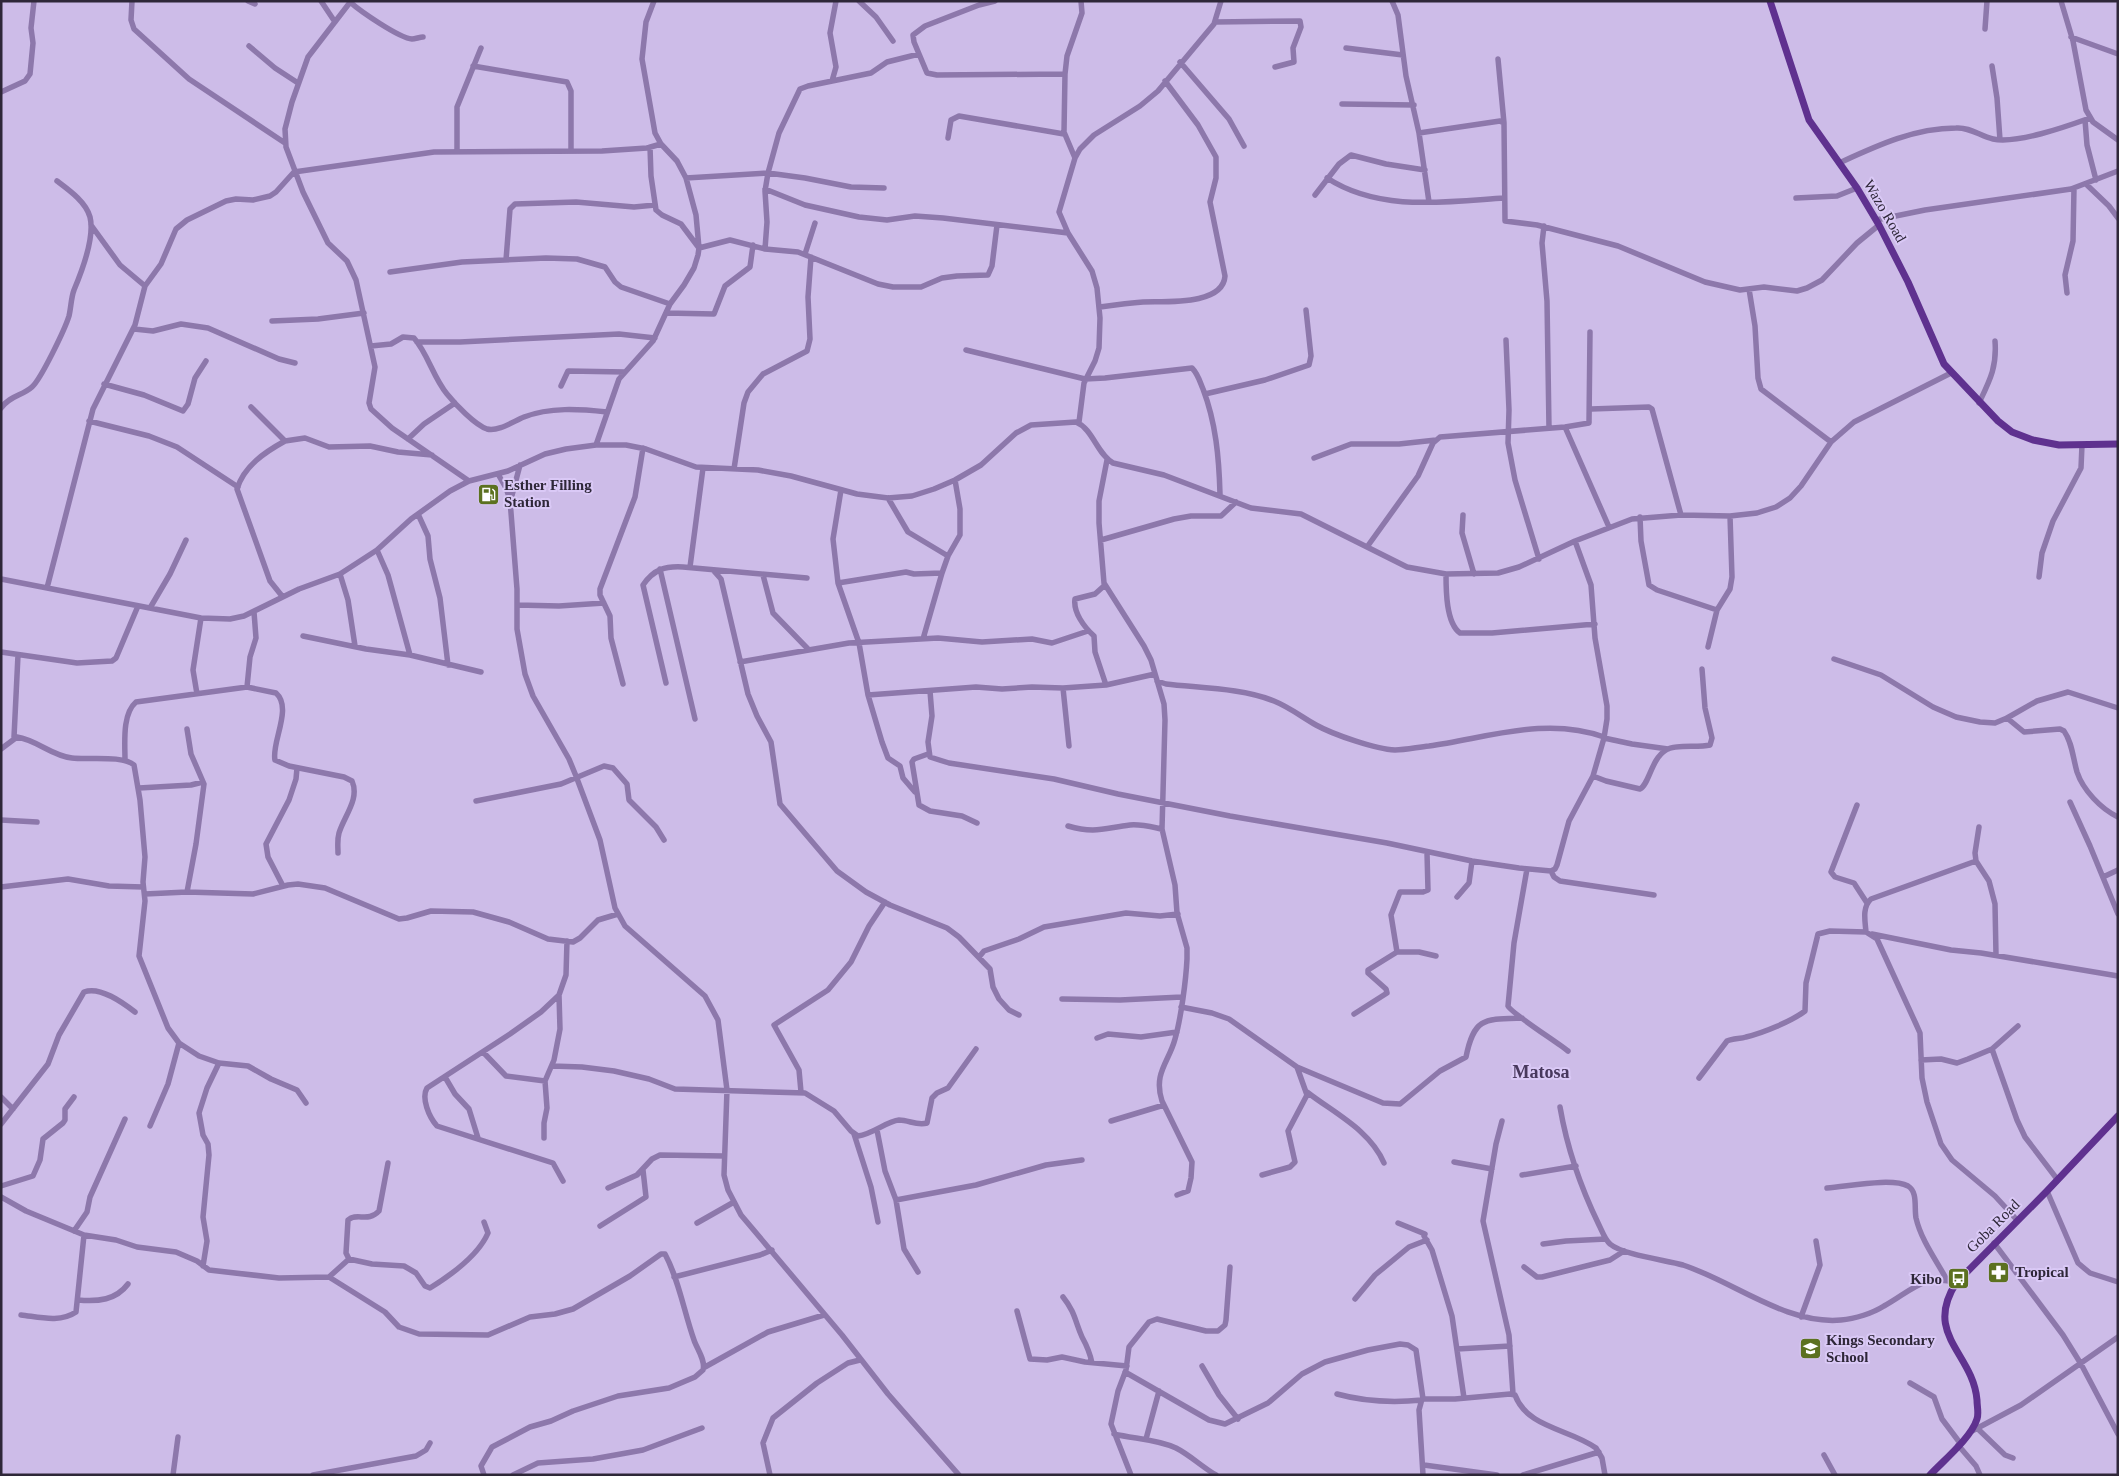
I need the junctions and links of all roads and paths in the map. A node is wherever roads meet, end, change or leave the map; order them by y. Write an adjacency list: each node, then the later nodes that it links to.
1 (34, 1): 39 (street)
2 (132, 1): 49 (street)
3 (248, 1): 17 (street)
4 (321, 1): 18 (street)
5 (654, 1): 50 (street)
6 (836, 1): 36 (street)
7 (859, 1): 23 (street)
8 (994, 1): 16 (street)
9 (1081, 1): 35 (street)
10 (1221, 1): 19 (street)
11 (1770, 1): 56 (main road, Wazo Road)
12 (1987, 1): 20 (street)
13 (2061, 1): 22 (street)
14 (351, 2): 18 (street); 21 (street)
15 (1393, 2): 29 (street)
16 (978, 3): 27 (street)
17 (255, 4)
18 (335, 22): 38 (street)
19 (1215, 22): 31 (street); 34 (street)
20 (1985, 29)
21 (423, 37)
22 (2071, 37): 28 (street); 42 (street)
23 (893, 41)
24 (249, 46): 38 (street)
25 (481, 48): 32 (street)
26 (1346, 48): 29 (street)
27 (919, 54): 35 (street); 36 (street)
28 (2118, 54)
29 (1403, 55): 41 (street)
30 (1498, 60): 43 (street)
31 (1180, 62): 37 (street); 51 (street)
32 (473, 66): 53 (street); 54 (street)
33 (1992, 66): 47 (street)
34 (1275, 67)
35 (1065, 74): 45 (street)
36 (832, 81): 60 (street)
37 (1165, 81): 55 (street); 92 (street)
38 (298, 82): 49 (street)
39 (1, 92)
40 (1342, 104): 41 (street)
41 (1414, 106): 44 (street)
42 (2087, 119): 47 (street); 48 (street); 63 (street)
43 (1504, 123): 44 (street); 71 (street)
44 (1420, 133): 57 (street)
45 (1064, 134): 46 (street); 55 (street)
46 (948, 138)
47 (2000, 140): 56 (street)
48 (2118, 140)
49 (285, 143): 59 (street)
50 (660, 144): 52 (street); 61 (street)
51 (1244, 146)
52 (650, 147): 53 (street); 74 (street)
53 (571, 150): 54 (street)
54 (457, 152): 59 (street)
55 (1075, 158): 81 (street)
56 (1839, 163): 67 (main road, Wazo Road)
57 (1425, 170): 62 (street); 73 (street)
58 (2118, 171): 63 (street)
59 (294, 172): 88 (street); 94 (street)
60 (768, 173): 61 (street); 66 (street); 69 (street)
61 (686, 178): 83 (street)
62 (1327, 178): 70 (street); 73 (street)
63 (2096, 180): 65 (street)
64 (57, 181): 78 (street)
65 (2087, 184): 68 (street); 75 (street)
66 (884, 188)
67 (1857, 188): 72 (street); 77 (main road, Wazo Road)
68 (2074, 188): 77 (street); 90 (street)
69 (765, 189): 79 (street); 84 (street)
70 (1315, 195)
71 (1504, 198): 73 (street); 80 (street)
72 (1796, 198)
73 (1429, 202)
74 (654, 205): 83 (street); 86 (street)
75 (2118, 218)
76 (815, 223): 85 (street)
77 (1878, 223): 89 (street); 108 (main road, Wazo Road)
78 (91, 225): 88 (street); 116 (street)
79 (997, 225): 81 (street); 85 (street)
80 (1544, 226): 89 (street); 122 (street)
81 (1068, 233): 92 (street)
82 (753, 245): 83 (street); 84 (street); 95 (street)
83 (699, 248): 91 (street)
84 (766, 248): 85 (street)
85 (808, 255): 137 (street)
86 (506, 260): 87 (street); 91 (street)
87 (390, 272)
88 (145, 286): 97 (street)
89 (1749, 289): 127 (street)
90 (2067, 293)
91 (670, 304): 95 (street)
92 (1100, 307): 109 (street)
93 (1306, 310): 112 (street)
94 (364, 313): 96 (street); 103 (street)
95 (666, 314): 99 (street)
96 (272, 321)
97 (134, 329): 106 (street); 110 (street)
98 (1590, 332): 117 (street)
99 (655, 338): 102 (street); 107 (street)
100 (1506, 340): 123 (street)
101 (1995, 341): 114 (street)
102 (417, 342): 103 (street); 113 (street)
103 (371, 346): 124 (street)
104 (966, 350): 109 (street)
105 (206, 361): 110 (street)
106 (295, 362)
107 (625, 372): 111 (street); 118 (street)
108 (1951, 373): 114 (main road, Wazo Road); 127 (street)
109 (1086, 379): 112 (street); 120 (street)
110 (104, 384): 119 (street)
111 (562, 386)
112 (1204, 394): 143 (street)
113 (455, 402): 118 (street); 124 (street)
114 (1979, 403): 130 (main road, Wazo Road)
115 (251, 407): 126 (street)
116 (1, 408)
117 (1591, 409): 121 (street); 149 (street)
118 (607, 412): 129 (street)
119 (90, 421): 141 (street); 173 (street)
120 (1079, 422): 134 (street); 139 (street)
121 (1565, 427): 122 (street); 152 (street)
122 (1549, 428): 123 (street)
123 (1508, 431): 125 (street); 159 (street)
124 (408, 439): 132 (street)
125 (1436, 440): 133 (street); 156 (street)
126 (285, 441): 132 (street); 141 (street)
127 (1831, 442): 150 (street)
128 (2118, 444): 130 (main road, Wazo Road)
129 (596, 445): 131 (street); 135 (street)
130 (2082, 445): 168 (street)
131 (642, 448): 136 (street); 175 (street)
132 (433, 455): 140 (street)
133 (1314, 458)
134 (1107, 460): 143 (street); 154 (street)
135 (520, 465): 138 (street); 145 (street)
136 (703, 468): 137 (street); 160 (street)
137 (734, 469): 142 (street)
138 (498, 474): 140 (street); 145 (street)
139 (955, 480): 144 (street); 158 (street)
140 (469, 481): 147 (street)
141 (238, 487): 174 (street)
142 (841, 490): 144 (street); 171 (street)
143 (1220, 494): 146 (street)
144 (888, 498): 158 (street)
145 (510, 500): 177 (street)
146 (1236, 502): 154 (street); 156 (street)
147 (418, 514): 157 (street); 195 (street)
148 (1463, 515): 166 (street)
149 (1682, 515): 150 (street); 151 (street)
150 (1730, 516): 179 (street)
151 (1640, 517): 152 (street); 179 (street)
152 (1609, 527): 155 (street)
153 (186, 540): 178 (street)
154 (1101, 540): 172 (street)
155 (1576, 541): 159 (street); 182 (street)
156 (1367, 547): 165 (street)
157 (377, 550): 164 (street); 192 (street)
158 (948, 556): 163 (street)
159 (1538, 559): 166 (street)
160 (690, 567): 161 (street); 162 (street)
161 (660, 569): 200 (street); 210 (street)
162 (713, 570): 167 (street); 194 (street)
163 (942, 573): 171 (street); 185 (street)
164 (340, 574): 174 (street); 187 (street)
165 (1446, 574): 166 (street); 182 (street)
166 (1474, 574)
167 (763, 575): 169 (street); 189 (street)
168 (2038, 577)
169 (807, 578)
170 (1, 579): 173 (street)
171 (838, 583): 186 (street)
172 (1105, 585): 183 (street); 198 (street)
173 (47, 588): 176 (street)
174 (282, 596): 180 (street)
175 (604, 603): 177 (street); 201 (street)
176 (138, 606): 178 (street); 191 (street)
177 (517, 606): 220 (street)
178 (150, 608): 181 (street)
179 (1717, 610): 188 (street)
180 (254, 612): 181 (street); 203 (street)
181 (201, 618): 206 (street)
182 (1595, 624): 213 (street)
183 (1088, 631): 185 (street); 202 (street)
184 (303, 636): 187 (street)
185 (923, 639): 186 (street)
186 (859, 643): 189 (street); 207 (street)
187 (355, 646): 192 (street)
188 (1708, 647)
189 (808, 649): 194 (street)
190 (1, 652): 191 (street)
191 (18, 655): 212 (street)
192 (410, 655): 195 (street)
193 (1834, 659): 209 (street)
194 (740, 662): 251 (street)
195 (448, 665): 197 (street)
196 (1702, 669): 216 (street)
197 (480, 672)
198 (1155, 674): 199 (street); 202 (street)
199 (1158, 681): 213 (street); 226 (street)
200 (666, 683)
201 (623, 684)
202 (1106, 685): 204 (street)
203 (247, 687): 206 (street); 219 (street)
204 (1063, 688): 205 (street); 214 (street)
205 (930, 691): 207 (street); 217 (street)
206 (197, 694): 218 (street)
207 (868, 695): 224 (street)
208 (2118, 708): 209 (street)
209 (2007, 718): 229 (street)
210 (694, 719)
211 (187, 729): 222 (street)
212 (14, 738): 215 (street); 218 (street)
213 (1604, 738): 216 (street); 221 (street)
214 (1069, 746)
215 (1, 749)
216 (1668, 749): 221 (street)
217 (928, 754): 224 (street); 226 (street)
218 (125, 760): 223 (street)
219 (297, 768): 237 (street); 245 (street)
220 (576, 776): 225 (street); 236 (street); 253 (street)
221 (1593, 776): 243 (street)
222 (203, 782): 223 (street); 248 (street)
223 (139, 788): 247 (street)
224 (915, 792): 232 (street)
225 (476, 801)
226 (1161, 802): 235 (street); 238 (street)
227 (2070, 802): 244 (street)
228 (1857, 805): 252 (street)
229 (2118, 817)
230 (1, 820): 231 (street)
231 (37, 822)
232 (977, 823)
233 (1068, 826): 235 (street)
234 (1979, 827): 240 (street)
235 (1162, 829): 254 (street)
236 (664, 840)
237 (338, 853)
238 (1428, 853): 239 (street); 258 (street)
239 (1472, 861): 241 (street); 250 (street)
240 (1976, 861): 252 (street); 259 (street)
241 (1527, 870): 243 (street); 270 (street)
242 (2118, 870): 244 (street)
243 (1551, 871): 249 (street)
244 (2103, 877): 255 (street)
245 (282, 886): 248 (street); 257 (street)
246 (1, 887): 247 (street)
247 (144, 890): 248 (street); 274 (street)
248 (187, 892)
249 (1654, 895)
250 (1457, 897)
251 (885, 902): 261 (street); 287 (street)
252 (1867, 904): 256 (street)
253 (618, 914): 257 (street); 286 (street)
254 (1178, 914): 261 (street); 264 (street)
255 (2118, 914)
256 (1869, 933): 259 (street); 279 (street); 284 (street)
257 (567, 941): 263 (street)
258 (1397, 952): 260 (street); 268 (street)
259 (1996, 955): 262 (street)
260 (1436, 956)
261 (979, 957): 269 (street)
262 (2118, 976)
263 (559, 995): 278 (street); 281 (street)
264 (1182, 997): 265 (street); 266 (street)
265 (1062, 999)
266 (1181, 1007): 272 (street); 282 (street)
267 (135, 1012): 294 (street)
268 (1354, 1014)
269 (1019, 1015)
270 (1522, 1018): 277 (street); 282 (street)
271 (2018, 1026): 276 (street)
272 (1177, 1032): 273 (street); 292 (street)
273 (1096, 1038)
274 (178, 1042): 280 (street); 300 (street)
275 (976, 1049): 301 (street)
276 (1992, 1049): 279 (street); 315 (street)
277 (1568, 1051)
278 (483, 1052): 283 (street); 285 (street)
279 (1921, 1060): 325 (street)
280 (219, 1063): 291 (street); 341 (street)
281 (552, 1066): 285 (street); 286 (street)
282 (1297, 1066): 288 (street)
283 (445, 1078): 303 (street); 303 (street)
284 (1699, 1078)
285 (545, 1082): 304 (street)
286 (727, 1090): 287 (street); 305 (street)
287 (801, 1092): 302 (street)
288 (1307, 1092): 309 (street); 313 (street)
289 (1, 1097): 294 (street)
290 (74, 1097): 317 (street)
291 (306, 1103)
292 (1164, 1105): 298 (street); 321 (street)
293 (1560, 1107): 310 (street)
294 (13, 1109): 299 (street)
295 (2118, 1116): 315 (main road, Goba Road)
296 (125, 1119): 331 (street)
297 (1502, 1121): 311 (street)
298 (1111, 1122)
299 (1, 1124)
300 (150, 1126)
301 (877, 1130): 302 (street); 323 (street)
302 (854, 1134): 327 (street)
303 (478, 1138): 316 (street)
304 (544, 1138)
305 (724, 1156): 312 (street); 324 (street)
306 (1082, 1160): 323 (street)
307 (388, 1162): 340 (street)
308 (1454, 1162): 311 (street)
309 (1384, 1163)
310 (1576, 1166): 314 (street); 333 (street)
311 (1492, 1169): 359 (street)
312 (643, 1170): 318 (street); 330 (street)
313 (1262, 1175)
314 (1522, 1175)
315 (2057, 1179): 320 (main road, Goba Road)
316 (563, 1181)
317 (1, 1186)
318 (608, 1188)
319 (1827, 1188): 347 (street)
320 (2047, 1191): 325 (main road, Goba Road); 348 (street)
321 (1177, 1195)
322 (1, 1197): 331 (street)
323 (896, 1200): 344 (street)
324 (734, 1202): 328 (street); 338 (street)
325 (2017, 1220): 336 (main road, Goba Road)
326 (484, 1222): 340 (street)
327 (878, 1222)
328 (697, 1223)
329 (1398, 1223): 334 (street)
330 (600, 1226)
331 (74, 1231): 332 (street)
332 (84, 1235): 341 (street); 353 (street)
333 (1606, 1239): 337 (street); 339 (street)
334 (1427, 1240): 352 (street); 360 (street)
335 (1816, 1241): 357 (street)
336 (1994, 1243): 349 (main road, Goba Road); 363 (street)
337 (1543, 1244)
338 (772, 1250): 346 (street); 355 (street)
339 (1624, 1251): 343 (street); 357 (street)
340 (350, 1259): 345 (street)
341 (203, 1266): 345 (street)
342 (1230, 1267): 366 (street)
343 (1524, 1267)
344 (918, 1272)
345 (328, 1277): 346 (street)
346 (674, 1277): 365 (street)
347 (1947, 1280): 349 (street); 357 (street)
348 (2118, 1282)
349 (1956, 1283): 375 (main road, Goba Road)
350 (128, 1284): 353 (street)
351 (1064, 1297): 362 (street)
352 (1354, 1299)
353 (78, 1300): 356 (street)
354 (1017, 1311): 362 (street)
355 (824, 1314): 361 (street); 365 (street)
356 (21, 1315)
357 (1802, 1317)
358 (2118, 1337): 363 (street)
359 (1510, 1346): 360 (street); 370 (street)
360 (1457, 1349): 371 (street)
361 (860, 1360): 390 (street); 391 (street)
362 (1092, 1363): 366 (street)
363 (2081, 1364): 375 (street); 377 (street)
364 (1202, 1366): 373 (street)
365 (704, 1367): 388 (street)
366 (1126, 1369): 368 (street); 376 (street)
367 (1910, 1383): 381 (street)
368 (1159, 1391): 373 (street); 379 (street)
369 (1337, 1394): 372 (street)
370 (1513, 1394): 371 (street); 382 (street)
371 (1464, 1398): 372 (street)
372 (1422, 1399): 373 (street); 385 (street)
373 (1238, 1419)
374 (702, 1428): 389 (street)
375 (1975, 1430): 381 (main road); 384 (street)
376 (1114, 1434): 379 (street); 392 (street)
377 (2118, 1434)
378 (178, 1437): 386 (street)
379 (1146, 1439): 393 (street)
380 (430, 1443): 387 (street)
381 (1959, 1444): 399 (main road); 400 (street)
382 (1599, 1452): 396 (street); 397 (street)
383 (1824, 1454): 398 (street)
384 (2013, 1458)
385 (1424, 1466): 394 (street); 395 (street)
386 (173, 1475)
387 (313, 1475)
388 (484, 1475)
389 (513, 1475)
390 (770, 1475)
391 (959, 1475)
392 (1131, 1475)
393 (1216, 1475)
394 (1423, 1475)
395 (1497, 1475)
396 (1524, 1475)
397 (1605, 1475)
398 (1835, 1475)
399 (1930, 1475)
400 (1980, 1475)

